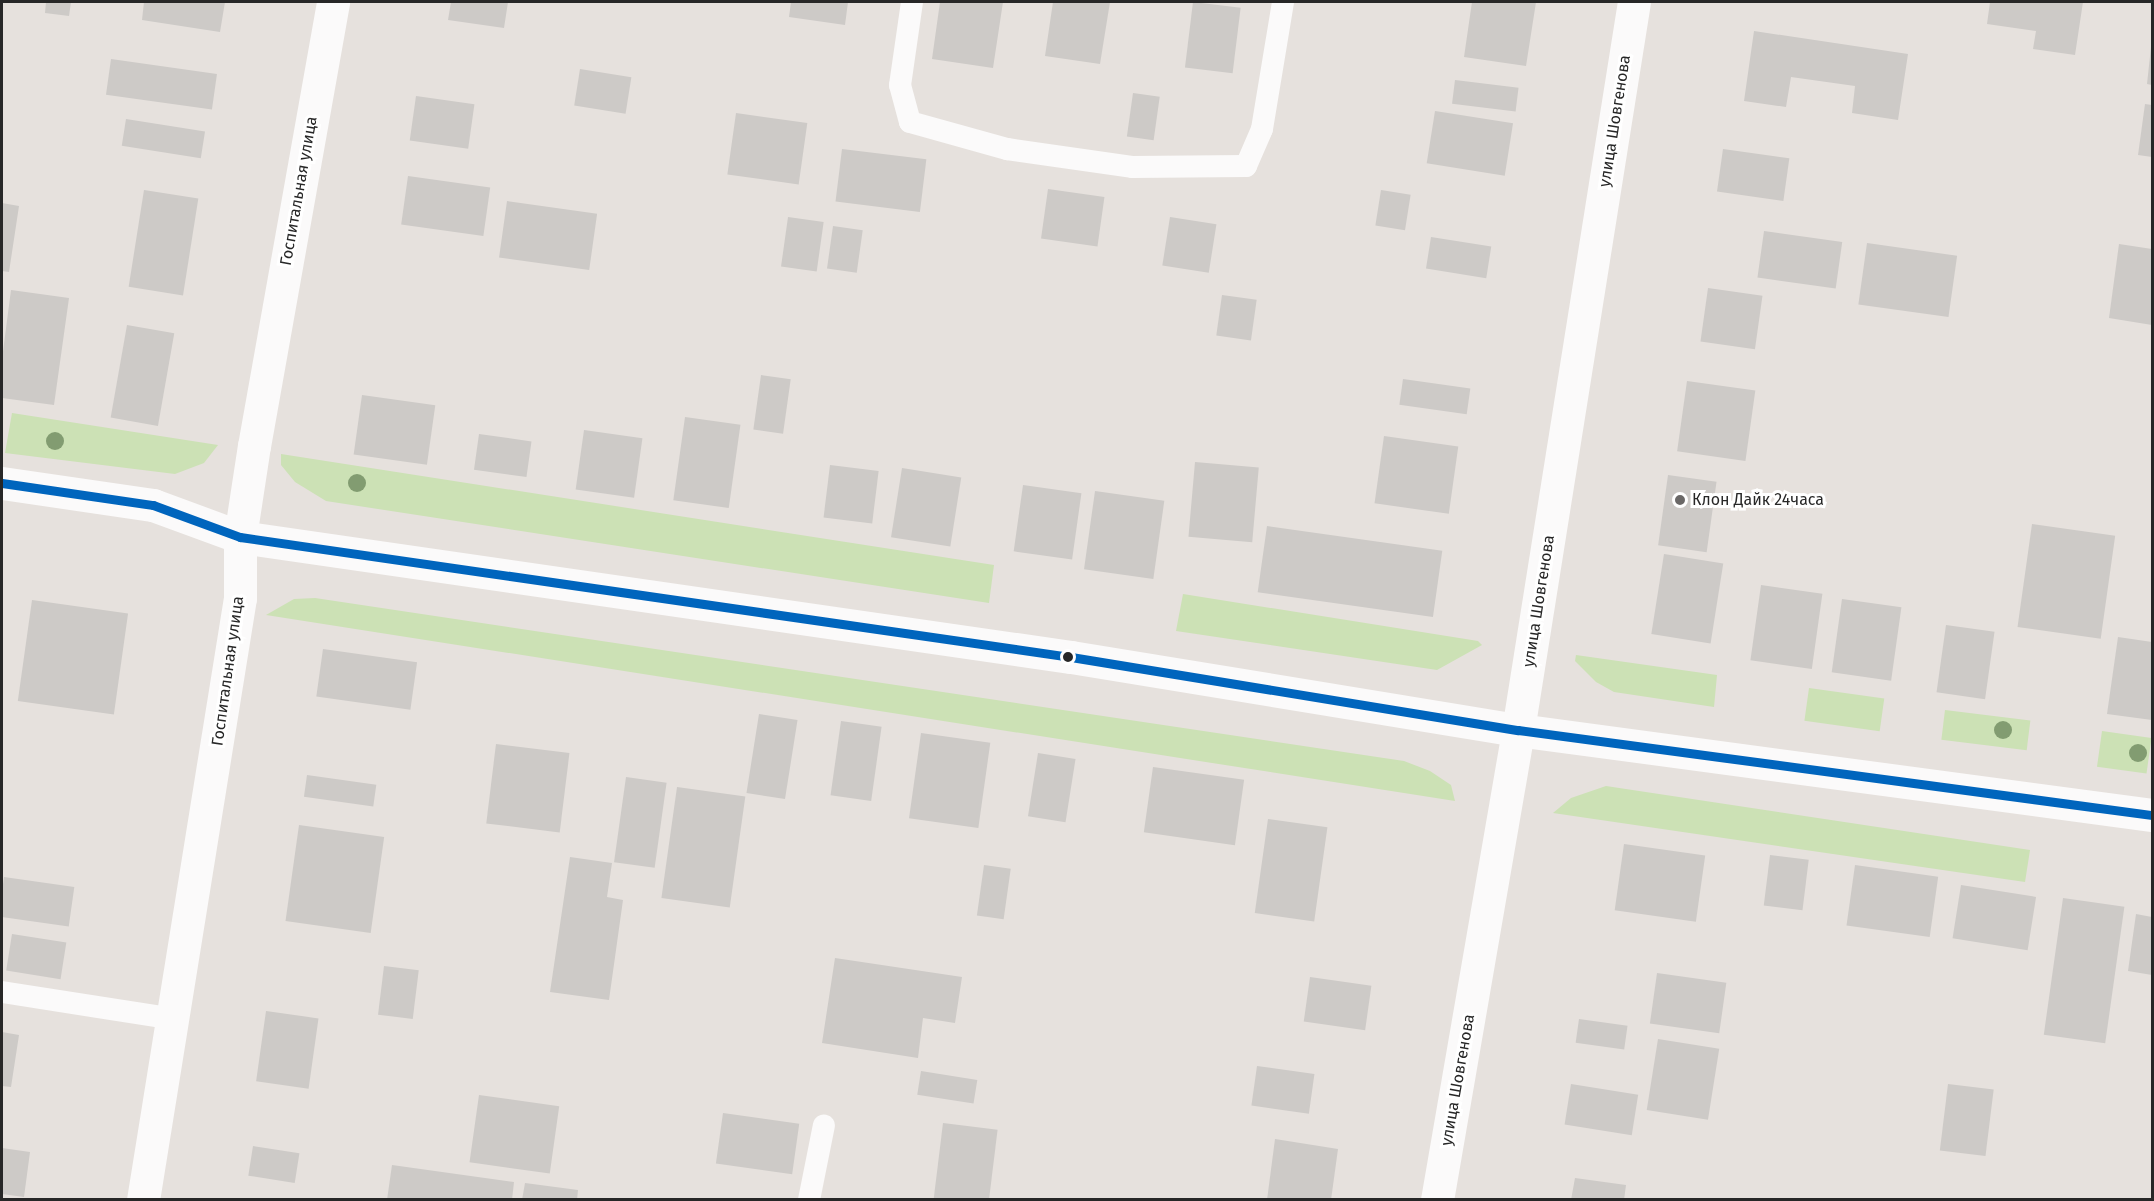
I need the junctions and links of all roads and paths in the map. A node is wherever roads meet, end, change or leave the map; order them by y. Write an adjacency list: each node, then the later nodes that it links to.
1 (333, 2): 6 (main road, Госпитальная улица)
2 (912, 2): 3 (lane)
3 (1283, 2)
4 (1634, 2): 7 (main road, улица Шовгенова)
5 (2, 483): 6 (main road)
6 (240, 537): 7 (main road); 10 (main road, Госпитальная улица)
7 (1518, 730): 8 (main road); 14 (main road, улица Шовгенова)
8 (2152, 815)
9 (2, 992): 10 (lane)
10 (174, 1019): 12 (main road, Госпитальная улица)
11 (824, 1125): 13 (lane)
12 (143, 1200)
13 (809, 1200)
14 (1437, 1200)

